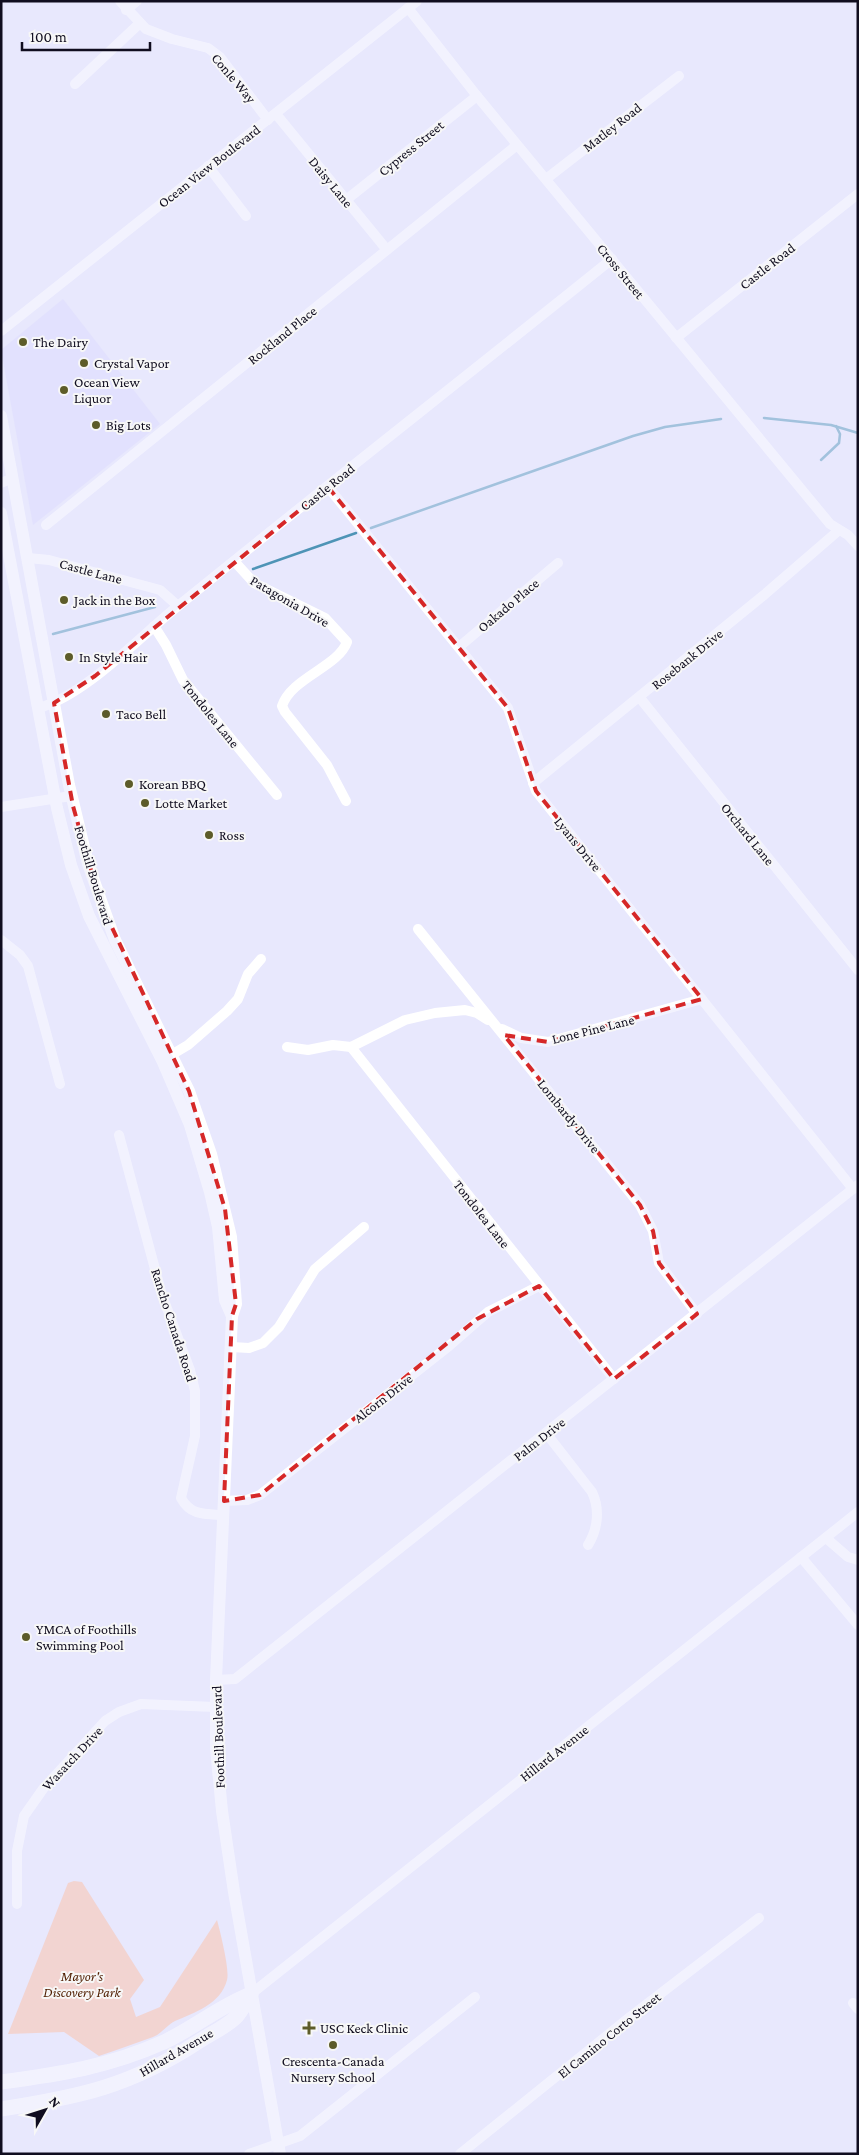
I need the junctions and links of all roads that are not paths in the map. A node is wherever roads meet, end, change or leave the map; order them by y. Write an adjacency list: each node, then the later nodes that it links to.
1 (136, 1): 3 (street)
2 (417, 1): 4 (street, Ocean View Boulevard)
3 (123, 5): 5 (street, Conle Way)
4 (408, 8): 8 (street, Cross Street); 9 (street, Ocean View Boulevard)
5 (140, 23): 7 (street); 9 (street, Conle Way)
6 (679, 76): 12 (street, Matley Road)
7 (75, 84)
8 (477, 96): 10 (street, Cross Street); 14 (street, Cypress Street)
9 (272, 117): 11 (street, Ocean View Boulevard); 14 (street, Daisy Lane)
10 (517, 145): 12 (street, Cross Street); 16 (street, Rockland Place)
11 (208, 166): 15 (street); 18 (street, Ocean View Boulevard)
12 (546, 179): 17 (street, Cross Street)
13 (858, 194): 19 (street, Castle Road)
14 (346, 200): 16 (street, Daisy Lane)
15 (246, 216)
16 (387, 250): 24 (street, Rockland Place)
17 (612, 259): 19 (street, Cross Street); 22 (street, Castle Road)
18 (1, 331)
19 (676, 338): 25 (street, Cross Street)
20 (1, 416): 21 (main road, Foothill Boulevard)
21 (7, 481): 27 (main road, Foothill Boulevard)
22 (328, 487): 28 (street, Castle Road); 32 (street, Lyans Drive)
23 (1, 512): 35 (main road, Foothill Boulevard)
24 (46, 526)
25 (838, 531): 26 (street, Cross Street); 33 (street, Rosebank Drive)
26 (858, 546)
27 (28, 558): 30 (street, Castle Lane); 34 (main road, Foothill Boulevard)
28 (235, 562): 30 (street, Castle Road); 40 (street, Patagonia Drive)
29 (558, 563): 32 (street, Oakado Place)
30 (178, 606): 31 (street, Castle Road)
31 (154, 626): 34 (street, Castle Road); 38 (street, Tondolea Lane)
32 (459, 647): 36 (street, Lyans Drive)
33 (640, 698): 36 (street, Rosebank Drive); 45 (street, Orchard Lane)
34 (54, 703): 35 (street, Castle Road); 37 (main road, Foothill Boulevard)
35 (39, 708): 39 (main road, Foothill Boulevard)
36 (533, 783): 47 (street, Lyans Drive)
37 (71, 796): 39 (street); 46 (main road, Foothill Boulevard)
38 (277, 796)
39 (55, 798): 41 (street); 46 (main road, Foothill Boulevard)
40 (346, 801)
41 (1, 807)
42 (418, 929): 48 (street, Lombardy Drive)
43 (1, 940): 52 (street)
44 (261, 959): 51 (street)
45 (858, 970)
46 (126, 976): 51 (main road, Foothill Boulevard)
47 (702, 999): 48 (street, Lone Pine Lane); 54 (street, Lyans Drive)
48 (497, 1027): 50 (street, Lone Pine Lane); 57 (street, Lombardy Drive)
49 (287, 1047): 50 (street, Lone Pine Lane)
50 (351, 1047): 56 (street, Tondolea Lane)
51 (167, 1058): 58 (main road, Foothill Boulevard)
52 (60, 1084)
53 (119, 1135): 63 (street, Rancho Canada Road)
54 (856, 1187): 57 (street, Palm Drive)
55 (364, 1227): 58 (street)
56 (539, 1286): 59 (street, Tondolea Lane); 61 (street, Alcorn Drive)
57 (697, 1314): 59 (street, Palm Drive)
58 (232, 1347): 61 (main road, Foothill Boulevard)
59 (614, 1379): 60 (street, Palm Drive)
60 (546, 1433): 65 (street); 69 (street, Palm Drive)
61 (224, 1501): 63 (main road, Foothill Boulevard)
62 (858, 1512): 64 (street, Hillard Avenue)
63 (224, 1515): 69 (main road, Foothill Boulevard)
64 (826, 1538): 66 (street, Hillard Avenue); 67 (street)
65 (588, 1545)
66 (801, 1557): 68 (street); 73 (street, Hillard Avenue)
67 (858, 1560)
68 (858, 1625)
69 (216, 1680): 70 (main road, Foothill Boulevard)
70 (215, 1707): 71 (street, Wasatch Drive); 73 (main road, Foothill Boulevard)
71 (16, 1904)
72 (759, 1918): 79 (street, El Camino Corto Street)
73 (251, 1994): 75 (highway, Hillard Avenue); 76 (highway, Hillard Avenue); 77 (main road, Foothill Boulevard)
74 (475, 1997): 77 (street)
75 (1, 2082)
76 (1, 2109)
77 (279, 2148): 78 (street)
78 (249, 2154)
79 (460, 2154)

